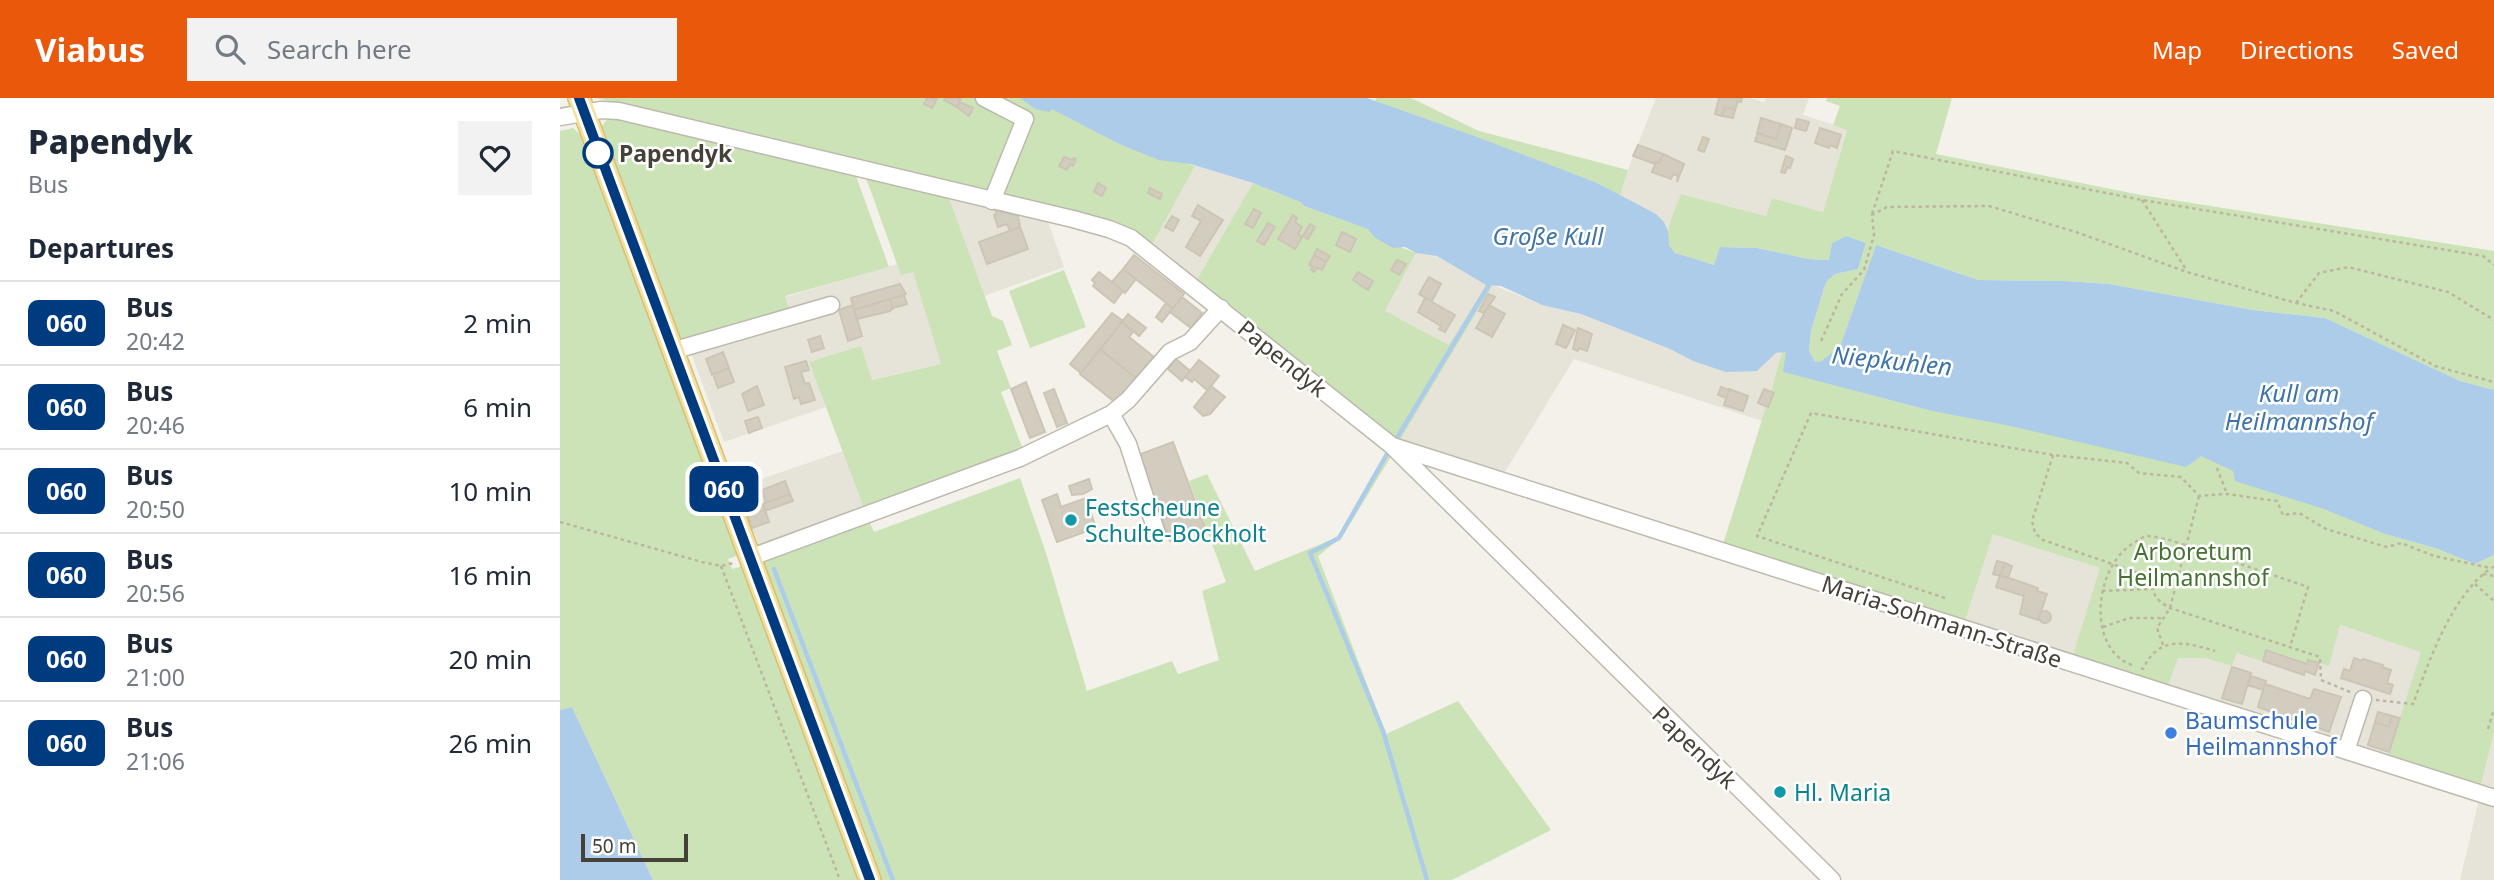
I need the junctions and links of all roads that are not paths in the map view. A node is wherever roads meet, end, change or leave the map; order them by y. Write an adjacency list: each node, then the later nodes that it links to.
1 (984, 98): 4 (street)
2 (581, 105): 3 (street, Papendyk); 4 (street, Papendyk); 7 (main road)
3 (560, 117)
4 (992, 201): 6 (street, Papendyk)
5 (831, 305): 7 (street)
6 (1221, 309): 8 (street); 9 (street, Papendyk)
7 (672, 351): 11 (main road)
8 (1111, 414): 10 (street); 11 (street)
9 (1391, 445): 13 (street, Maria-Sohmann-Straße); 16 (street, Papendyk)
10 (1157, 534)
11 (749, 558): 15 (main road)
12 (2363, 698): 13 (street)
13 (2346, 751): 14 (street, Maria-Sohmann-Straße)
14 (2494, 798)
15 (870, 880)
16 (1832, 880)

